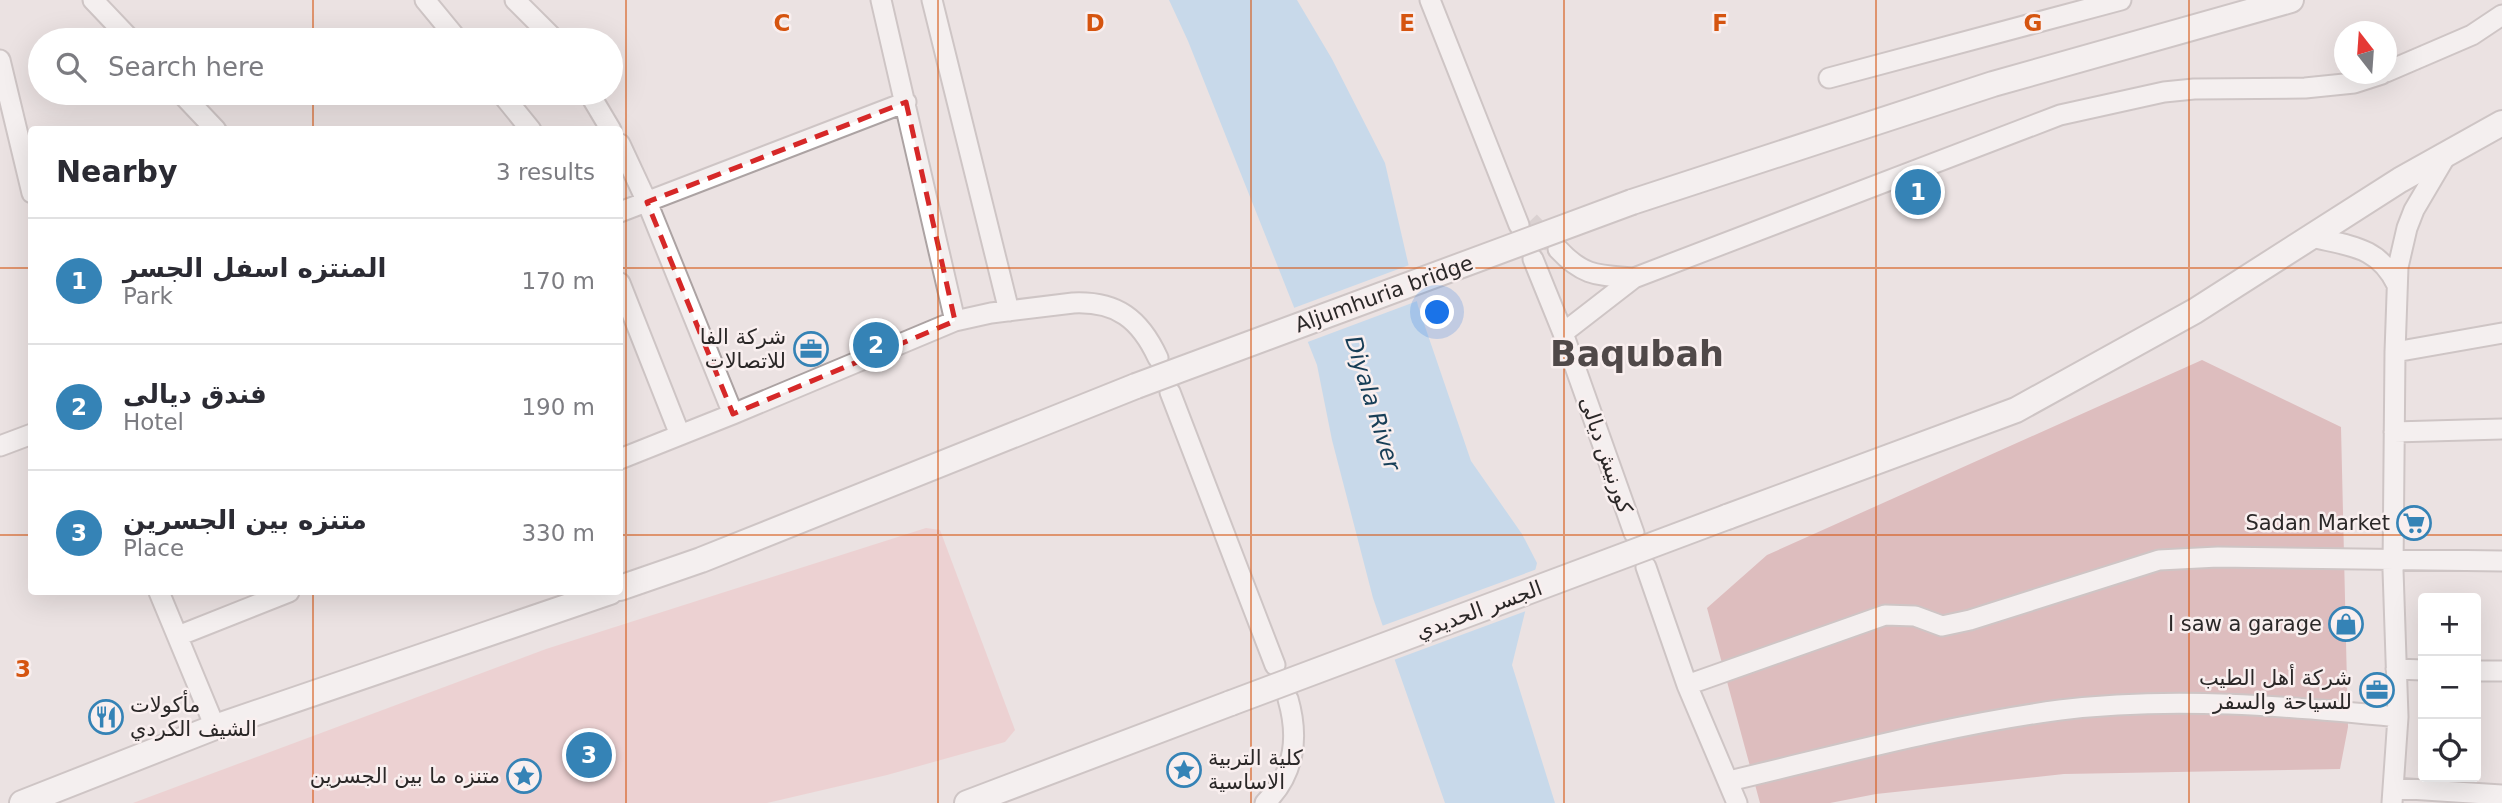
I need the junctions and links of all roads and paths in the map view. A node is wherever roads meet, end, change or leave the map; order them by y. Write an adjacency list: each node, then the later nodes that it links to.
1 (93, 0): 10 (street)
2 (425, 0): 11 (street)
3 (515, 0): 12 (street)
4 (881, 0): 17 (street)
5 (932, 0): 37 (street)
6 (1430, 0): 30 (street)
7 (2122, 0): 15 (street)
8 (2291, 0): 55 (main road, Aljumhuria bridge, bridge)
9 (2502, 16): 14 (street)
10 (120, 28)
11 (448, 28)
12 (543, 28)
13 (0, 60): 27 (street)
14 (2397, 67)
15 (1829, 78)
16 (2344, 84): 34 (street)
17 (906, 102): 28 (street); 38 (street)
18 (192, 105): 22 (street)
19 (511, 105): 23 (street)
20 (596, 105): 24 (street)
21 (2502, 123): 26 (main road, الجسر الحديدي)
22 (212, 126)
23 (528, 126)
24 (609, 126)
25 (623, 150): 28 (street)
26 (2447, 154): 31 (main road, الجسر الحديدي); 35 (street)
27 (28, 176)
28 (647, 202): 29 (street); 44 (street)
29 (623, 211)
30 (1525, 223)
31 (2311, 237): 35 (street); 73 (main road, الجسر الحديدي, bridge)
32 (1558, 249): 34 (street)
33 (1533, 259): 39 (street, كورنيش ديالى)
34 (1634, 278): 39 (street)
35 (2397, 286): 41 (street)
36 (623, 292): 47 (street)
37 (1009, 311): 38 (street); 42 (street)
38 (955, 321): 44 (street)
39 (1563, 333): 51 (street, كورنيش ديالى)
40 (2502, 333): 41 (street)
41 (2395, 352): 46 (street)
42 (1158, 358)
43 (1171, 392): 60 (street)
44 (733, 414): 47 (street)
45 (2502, 429): 46 (street)
46 (2394, 432): 52 (street)
47 (680, 435): 50 (street)
48 (28, 436): 49 (street)
49 (0, 446)
50 (623, 458)
51 (1634, 533)
52 (2393, 559): 53 (street); 61 (street); 65 (street)
53 (2502, 561)
54 (1646, 567): 65 (street)
55 (623, 587)
56 (160, 595): 59 (street)
57 (281, 595): 59 (street)
58 (601, 595): 68 (main road)
59 (178, 636): 68 (street)
60 (1275, 665)
61 (2396, 669): 62 (street); 67 (street)
62 (2418, 670)
63 (2481, 671): 64 (street)
64 (2502, 671)
65 (1688, 685): 69 (street)
66 (1288, 699): 74 (street)
67 (2398, 717): 69 (street); 71 (street)
68 (215, 727): 72 (main road)
69 (1729, 781): 75 (street)
70 (2502, 795): 71 (street)
71 (2393, 796)
72 (22, 803)
73 (967, 803)
74 (1265, 803)
75 (1737, 803)

